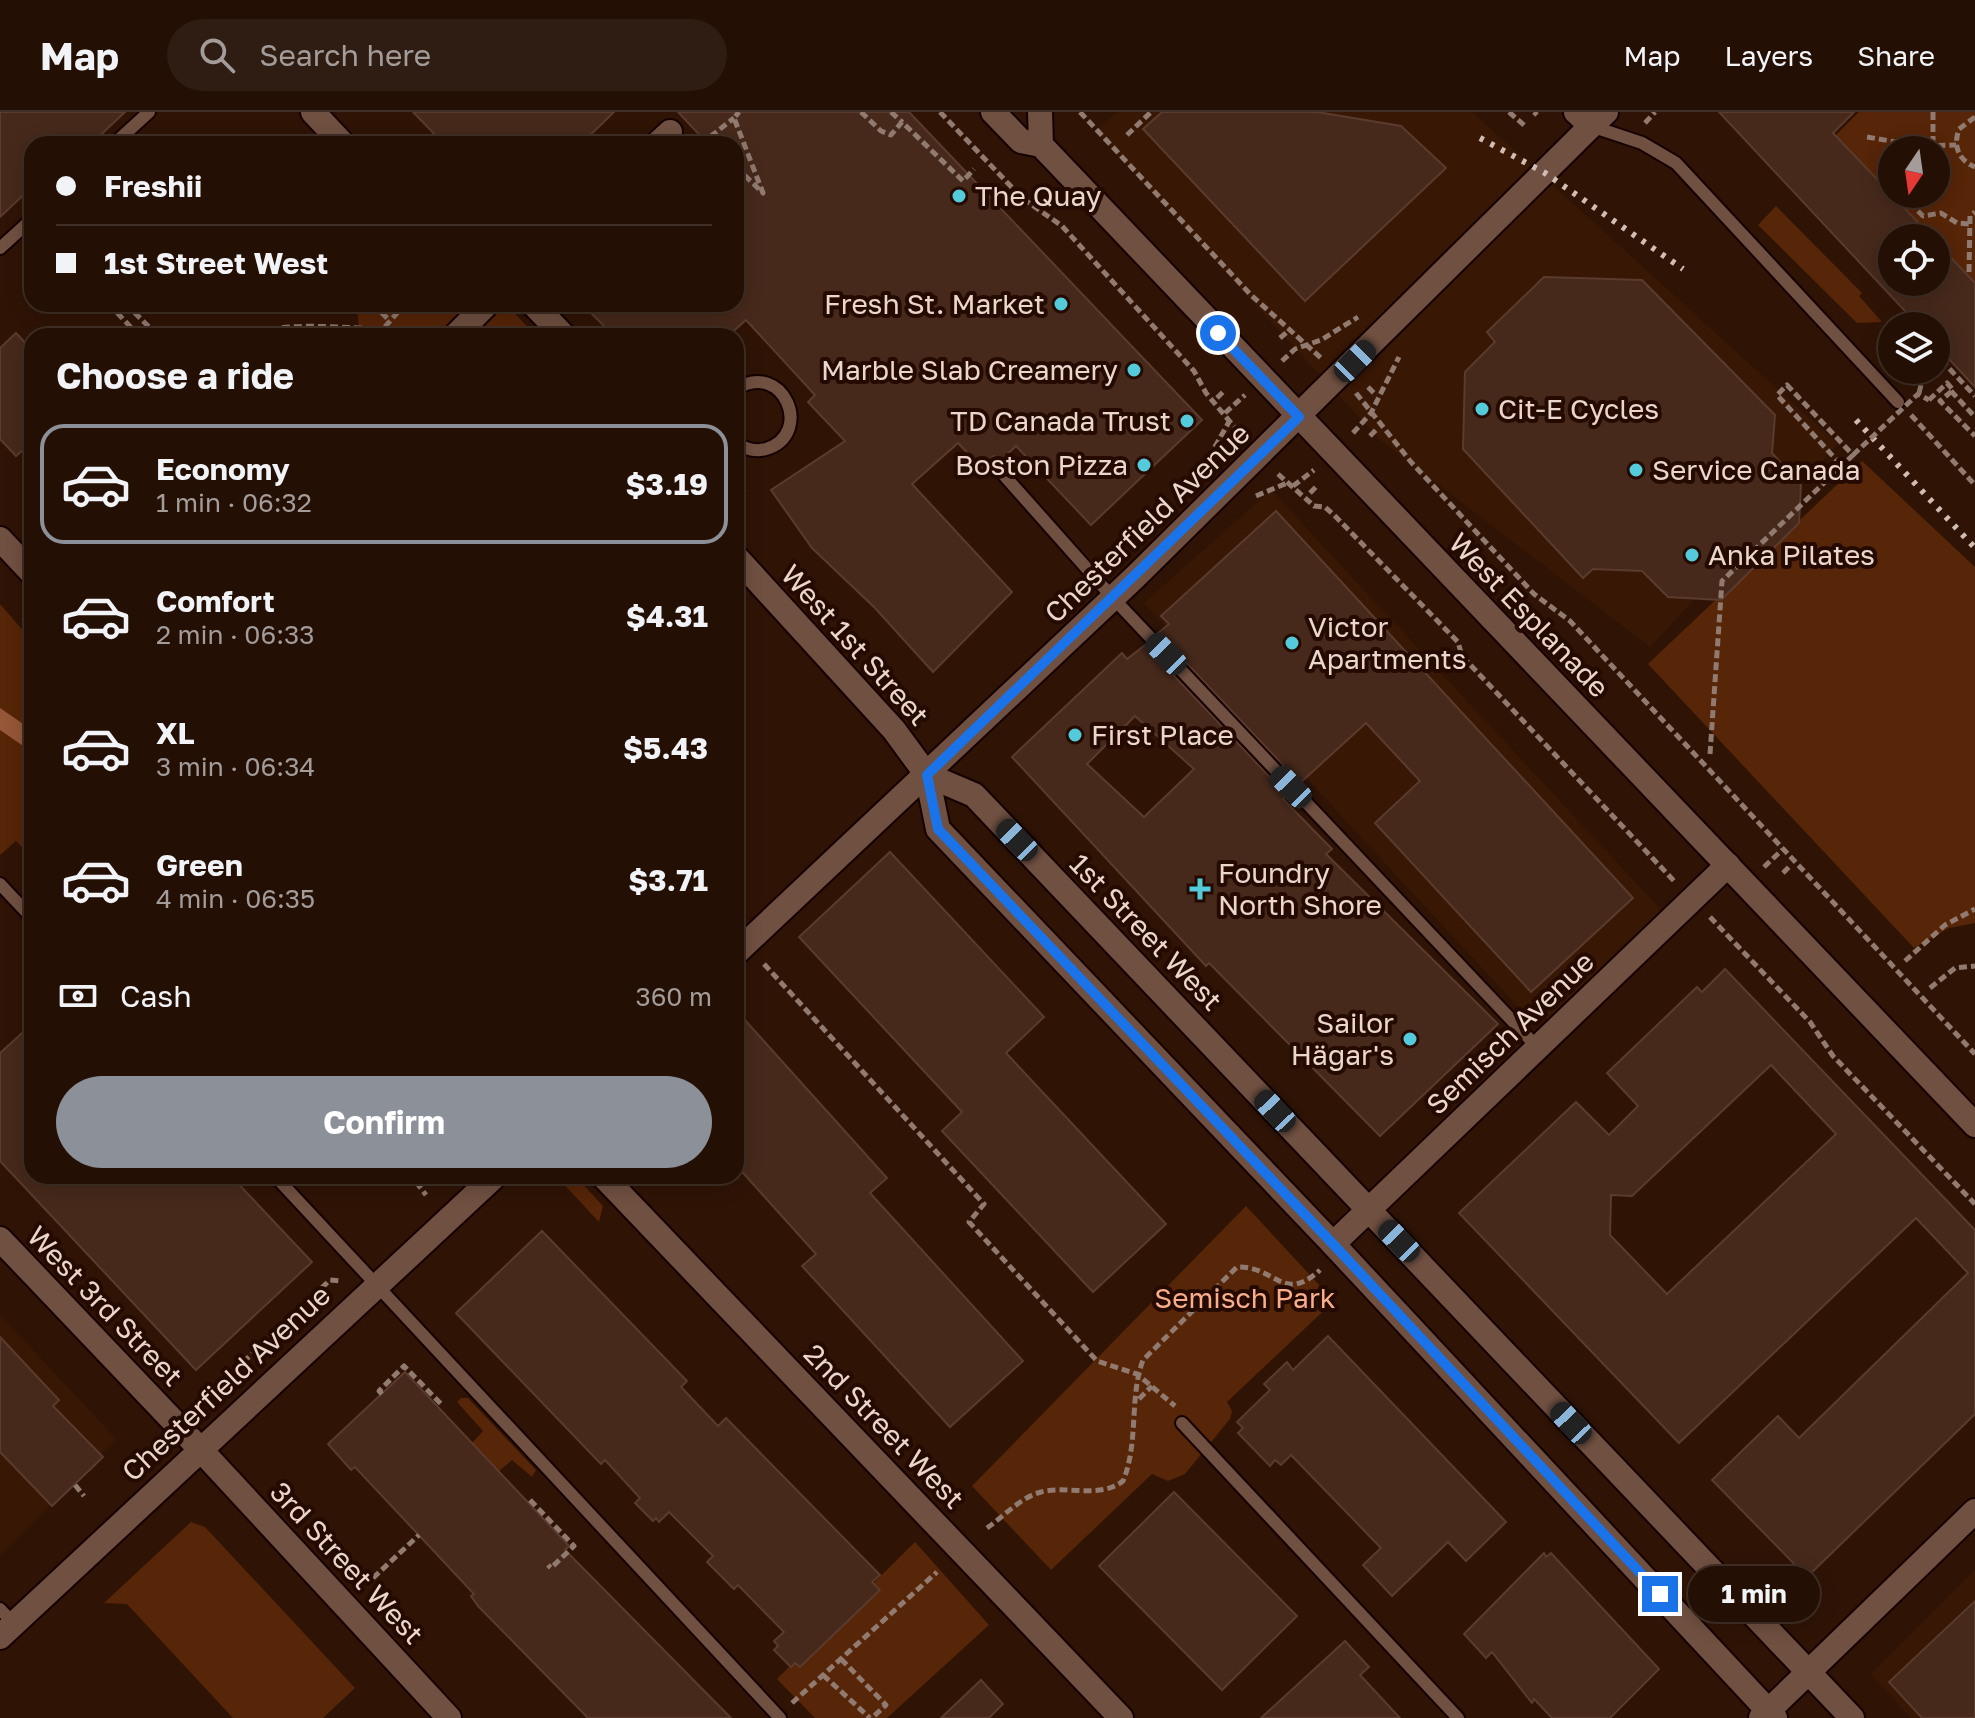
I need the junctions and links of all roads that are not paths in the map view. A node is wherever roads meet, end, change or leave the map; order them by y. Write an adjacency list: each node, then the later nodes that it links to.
1 (149, 112): 6 (lane)
2 (313, 112): 7 (street)
3 (993, 112): 8 (street, West Esplanade)
4 (1040, 112): 8 (street)
5 (1591, 117): 16 (lane); 17 (street, Chesterfield Avenue)
6 (123, 136)
7 (336, 136)
8 (1041, 145): 17 (street, West Esplanade)
9 (24, 226): 10 (lane)
10 (0, 248)
11 (479, 312): 13 (street)
12 (541, 312): 14 (street)
13 (463, 328)
14 (556, 328)
15 (744, 385): 18 (lane)
16 (1898, 402)
17 (1299, 417): 23 (street, Chesterfield Avenue); 25 (street, West Esplanade)
18 (744, 447)
19 (995, 465): 23 (lane)
20 (0, 539): 21 (street)
21 (24, 564)
22 (744, 566): 24 (street, West 1st Street)
23 (1113, 598): 24 (street, Chesterfield Avenue); 29 (lane)
24 (927, 775): 28 (street, Chesterfield Avenue); 34 (street, 1st Street West); 36 (street)
25 (1728, 865): 29 (street, Semisch Avenue); 30 (street, West Esplanade)
26 (0, 884): 27 (lane)
27 (24, 910)
28 (744, 946)
29 (1538, 1048): 34 (street, Semisch Avenue)
30 (1975, 1125)
31 (283, 1184): 37 (lane)
32 (486, 1184): 37 (street, Chesterfield Avenue)
33 (611, 1184): 46 (street, 2nd Street West)
34 (1369, 1209): 36 (street, Semisch Avenue); 42 (street, 1st Street West)
35 (0, 1239): 39 (street, West 3rd Street)
36 (1333, 1244): 43 (street)
37 (378, 1285): 39 (street, Chesterfield Avenue); 44 (lane)
38 (1182, 1423): 47 (lane)
39 (200, 1449): 41 (street, Chesterfield Avenue); 45 (street, 3rd Street West)
40 (1975, 1511): 42 (street)
41 (5, 1623)
42 (1807, 1673): 43 (street); 48 (street, 1st Street West)
43 (1768, 1716)
44 (779, 1717)
45 (449, 1718)
46 (1121, 1718)
47 (1458, 1718)
48 (1852, 1718)

